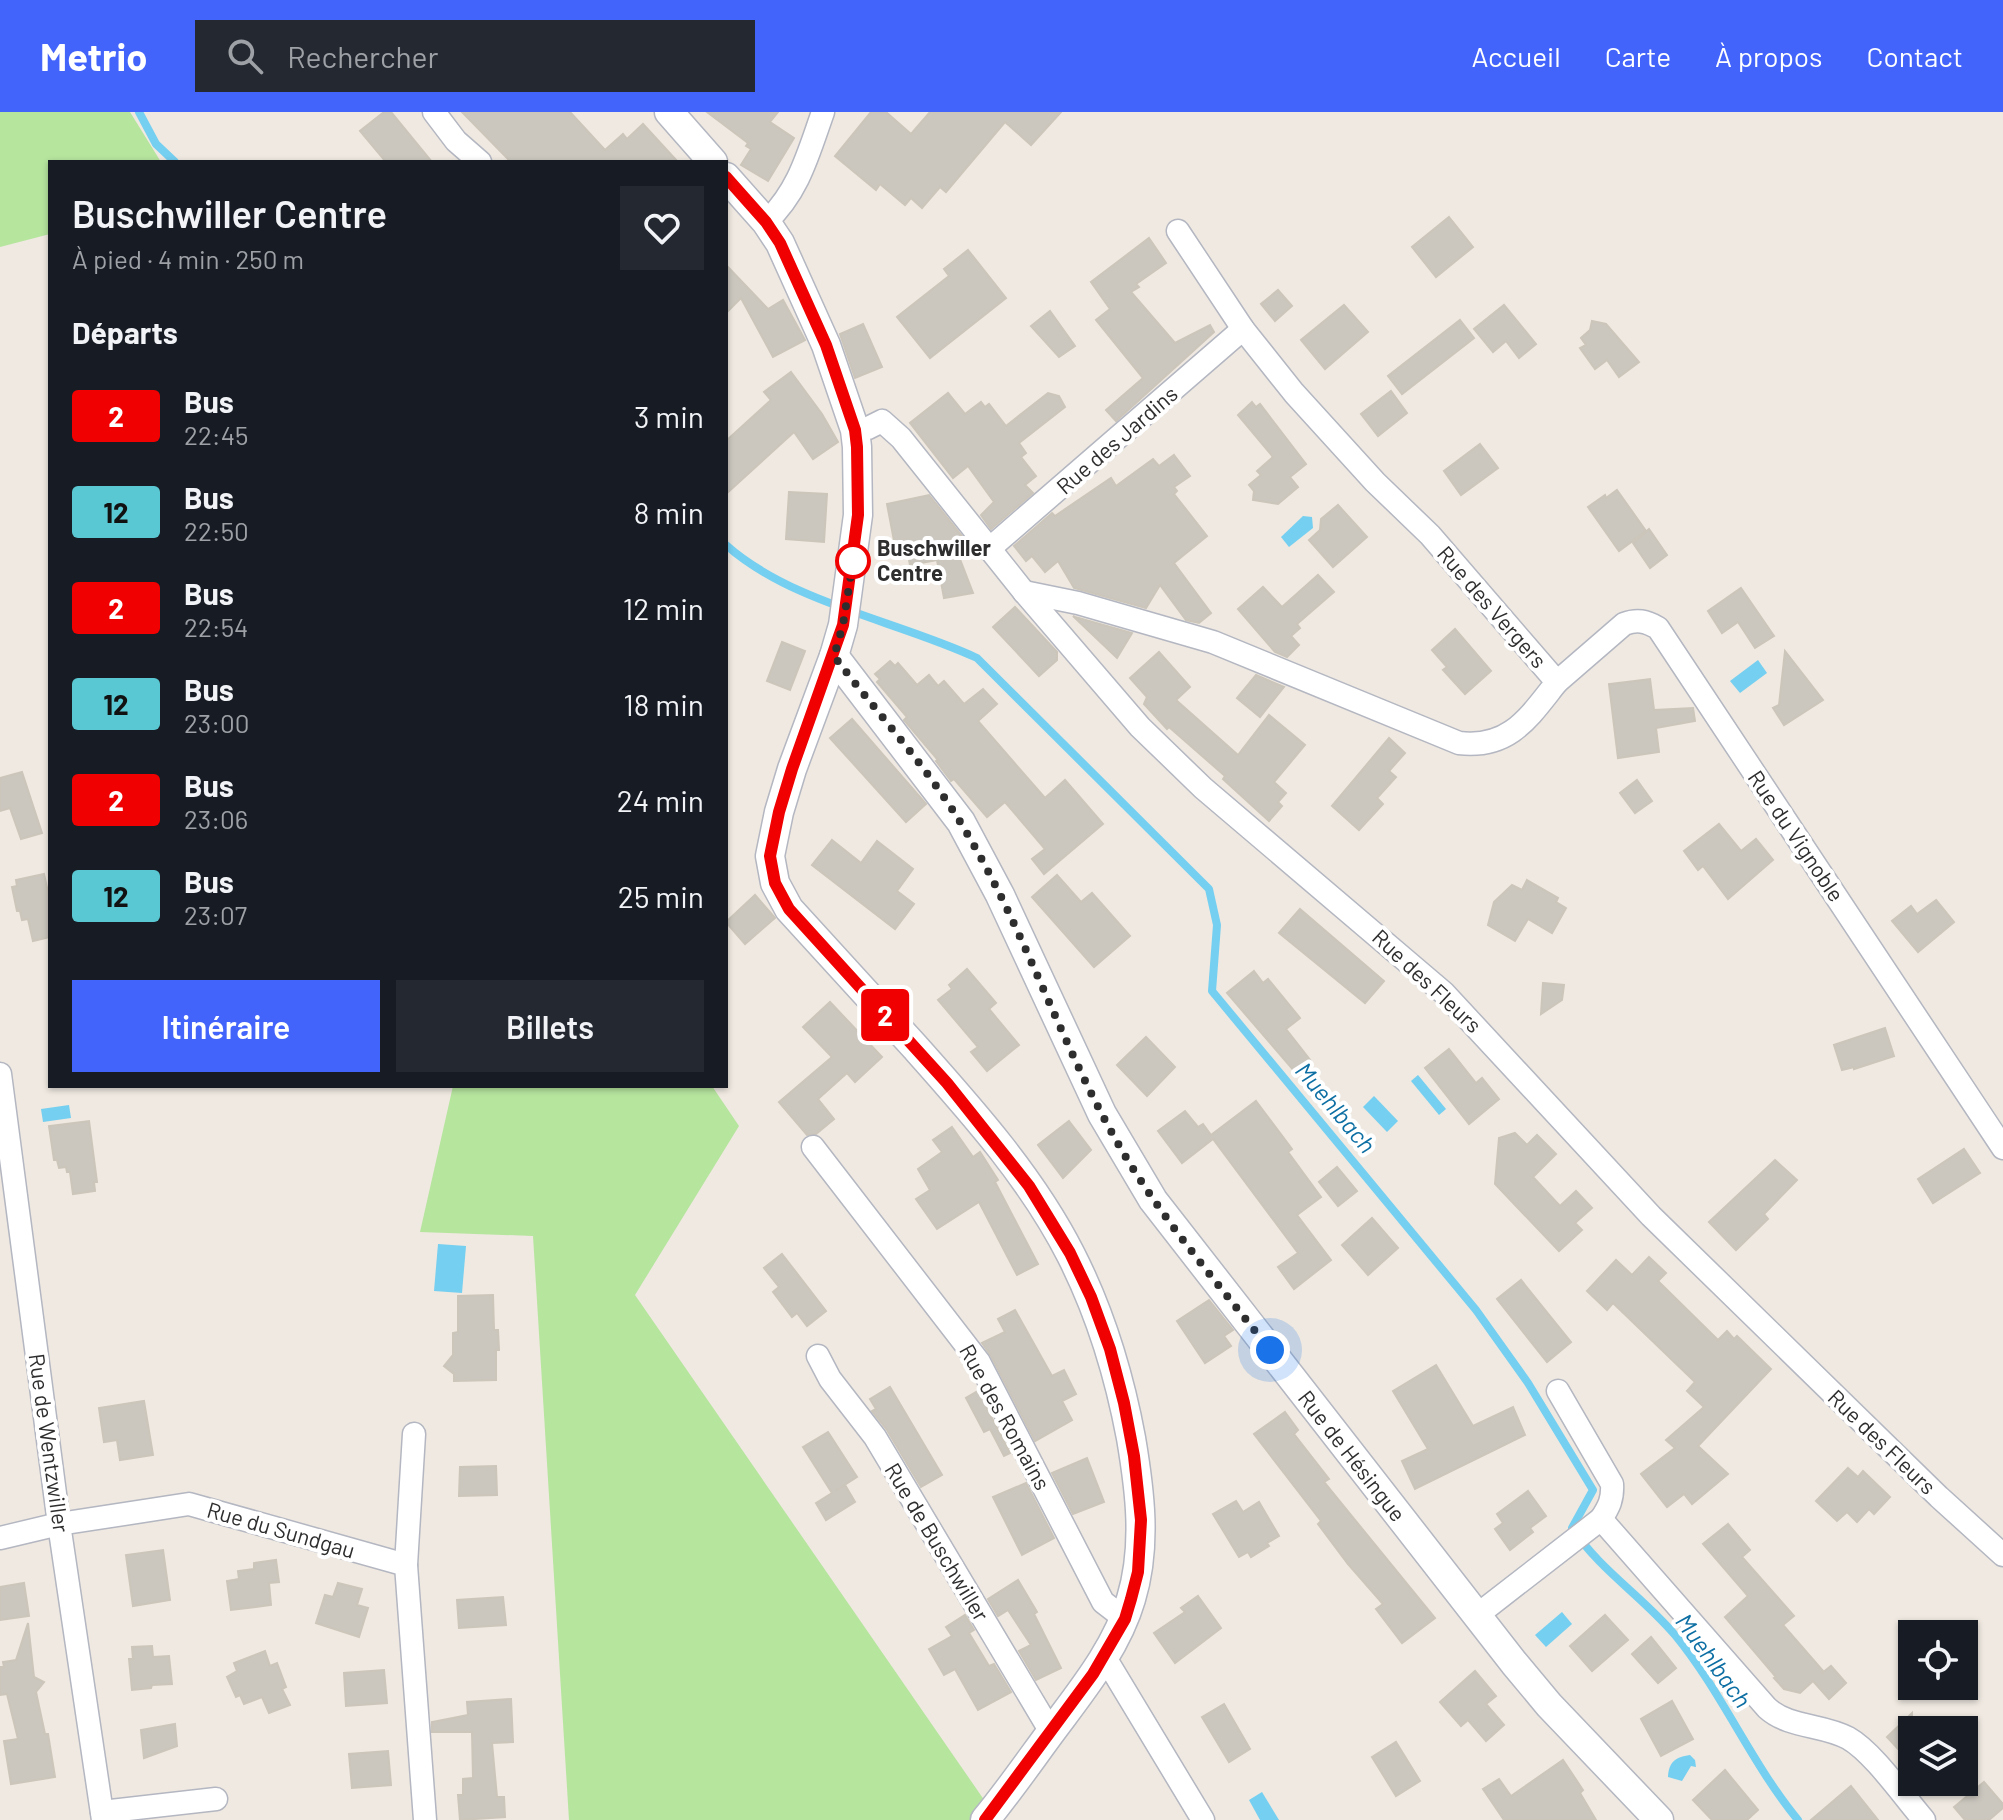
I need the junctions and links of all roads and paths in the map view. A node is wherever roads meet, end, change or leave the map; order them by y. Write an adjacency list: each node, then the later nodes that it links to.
1 (434, 112): 4 (street)
2 (669, 112): 5 (street)
3 (823, 112): 7 (street)
4 (478, 160)
5 (711, 160)
6 (728, 179): 7 (street)
7 (766, 222): 10 (street)
8 (1178, 231): 9 (street, Rue des Vergers)
9 (1243, 329): 11 (street, Rue des Jardins); 14 (street, Rue des Vergers)
10 (855, 430): 11 (street, Rue des Fleurs); 13 (street)
11 (989, 549): 12 (street, Rue des Fleurs)
12 (1024, 592): 14 (street, Rue des Vergers); 25 (street, Rue des Fleurs)
13 (834, 656): 27 (street, Rue de Hésingue); 28 (street)
14 (1557, 682): 18 (street, Rue du Vignoble)
15 (0, 1074): 16 (street, Rue de Wentzwiller)
16 (4, 1129): 23 (street, Rue de Wentzwiller)
17 (813, 1147): 28 (street, Rue des Romains)
18 (2003, 1148)
19 (818, 1356): 30 (street, Rue de Buschwiller)
20 (1558, 1391): 22 (street)
21 (414, 1434): 26 (street)
22 (1596, 1523): 27 (street); 37 (street)
23 (59, 1524): 24 (street, Rue du Sundgau); 26 (street, Rue du Sundgau); 32 (street, Rue de Wentzwiller)
24 (0, 1538)
25 (2003, 1555)
26 (406, 1565): 33 (street)
27 (1476, 1616): 36 (street, Rue de Hésingue)
28 (1125, 1619): 29 (street)
29 (1104, 1656): 30 (street); 35 (street)
30 (1051, 1732): 34 (street)
31 (216, 1799): 32 (street, Rue de Wentzwiller)
32 (102, 1816)
33 (425, 1820)
34 (985, 1820)
35 (1203, 1820)
36 (1659, 1820)
37 (1924, 1820)

